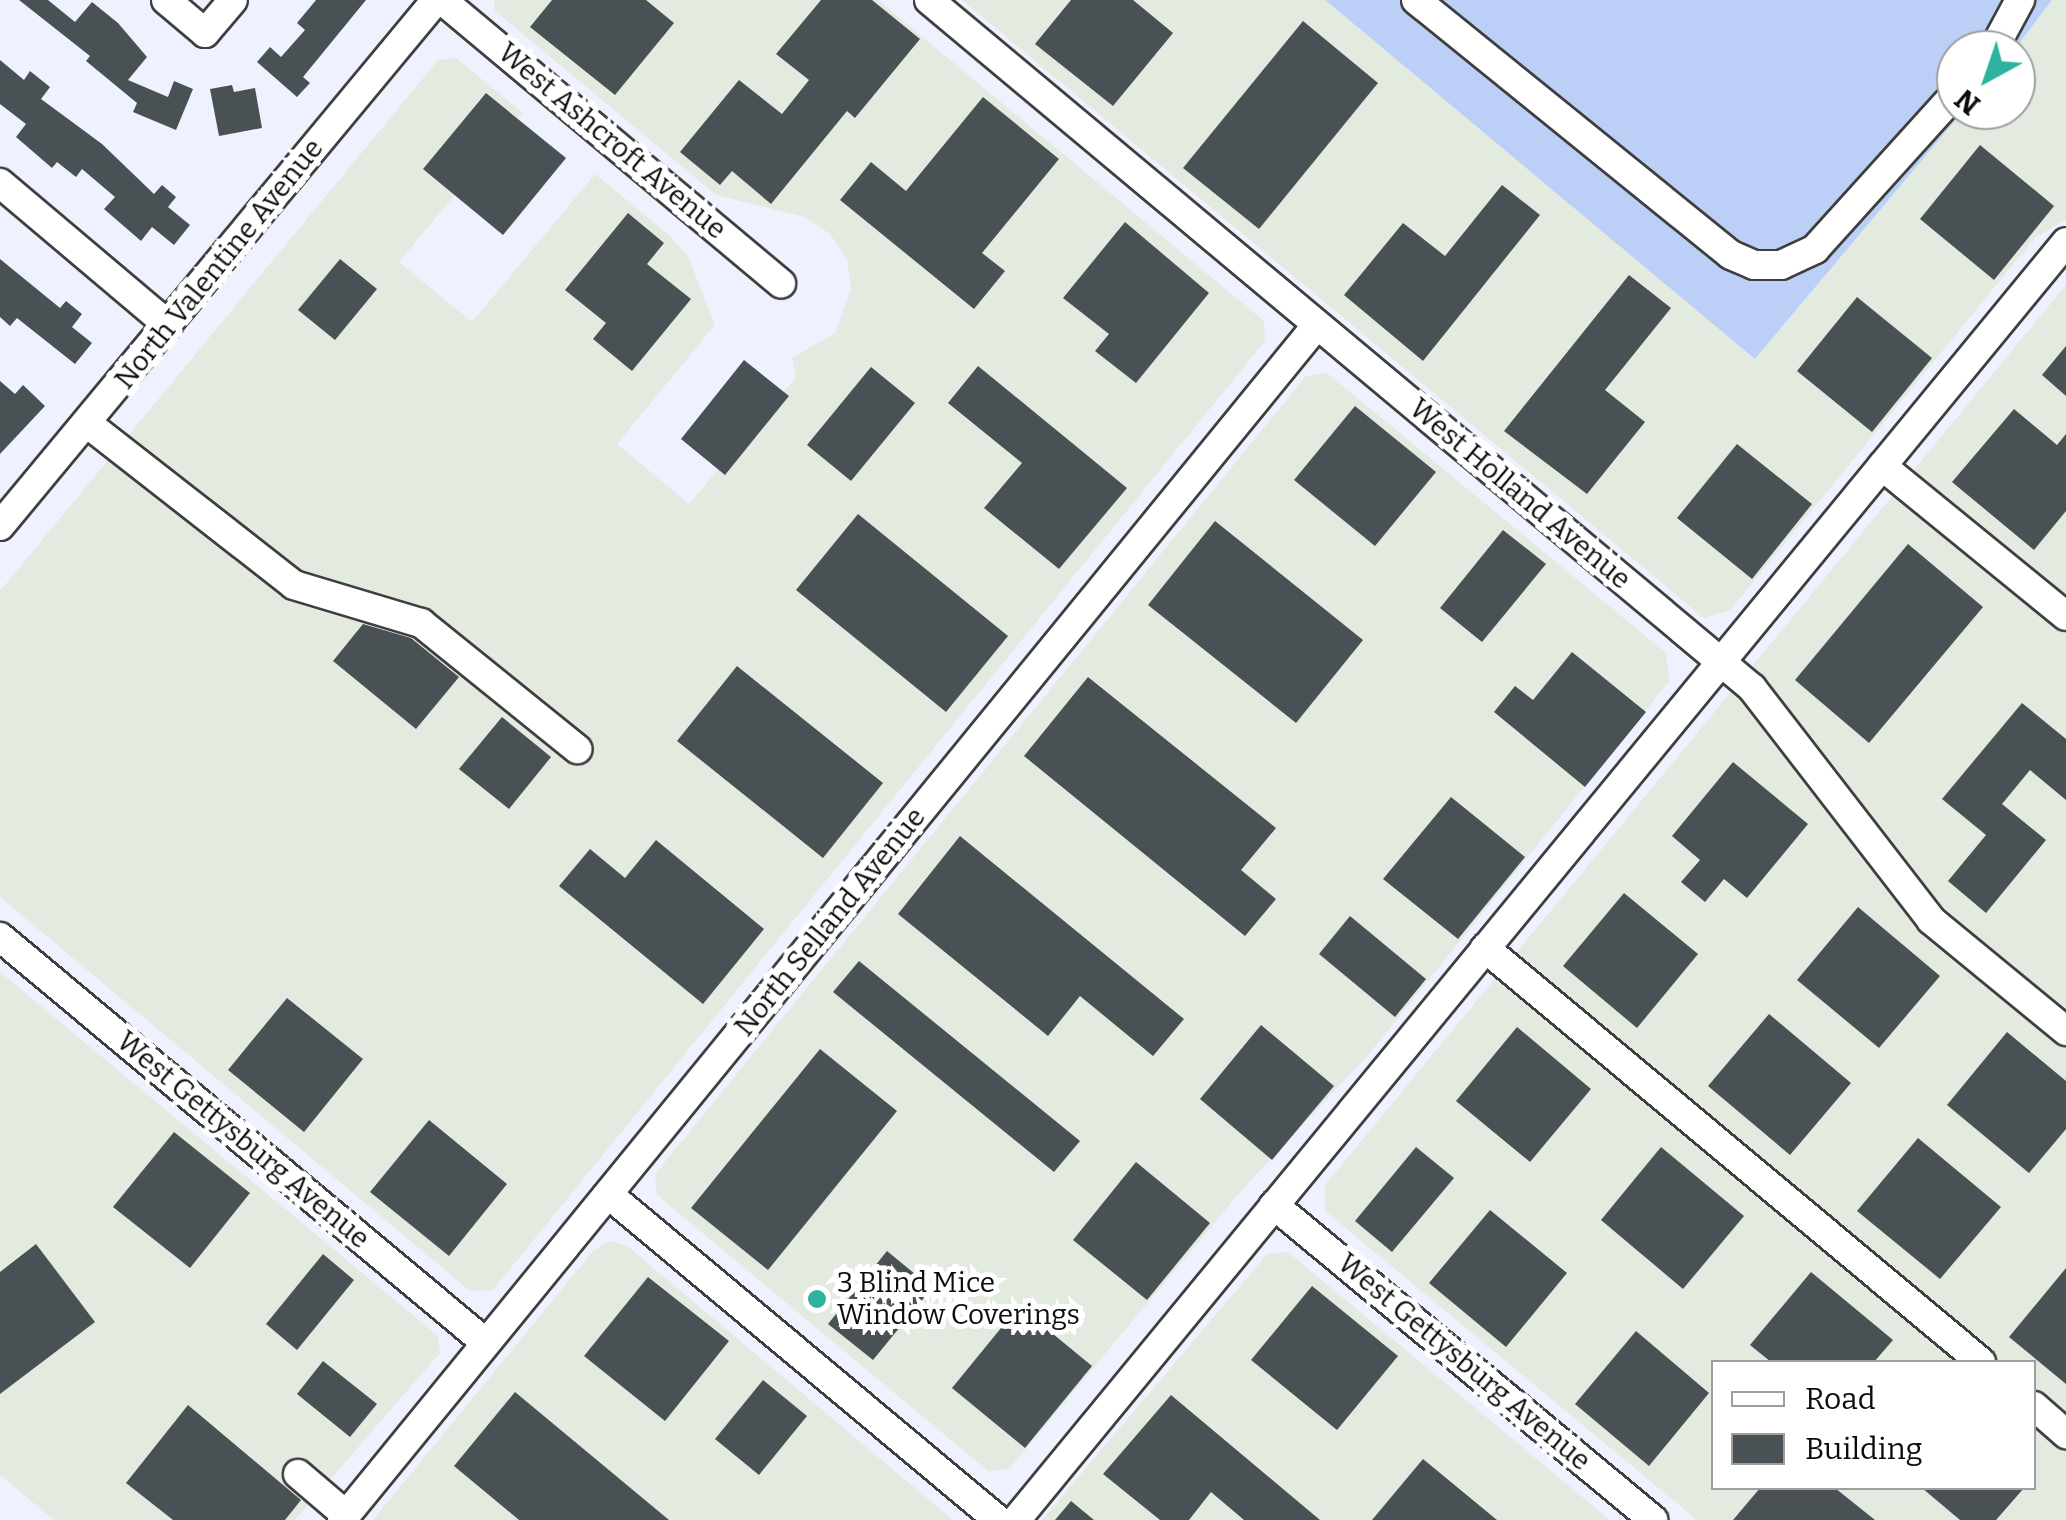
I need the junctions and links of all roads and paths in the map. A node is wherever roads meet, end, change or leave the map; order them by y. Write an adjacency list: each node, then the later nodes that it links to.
1 (166, 0): 2 (street)
2 (232, 0)
3 (439, 0): 11 (street, West Ashcroft Avenue); 12 (street, North Valentine Avenue)
4 (929, 0): 13 (street, West Holland Avenue)
5 (1416, 0): 8 (street)
6 (2020, 0): 7 (street)
7 (2004, 30)
8 (1936, 115)
9 (0, 183): 12 (street)
10 (2066, 242): 15 (street)
11 (781, 282)
12 (168, 325): 14 (street, North Valentine Avenue)
13 (1317, 325): 18 (street, West Holland Avenue); 23 (street, North Selland Avenue)
14 (88, 424): 16 (street, North Valentine Avenue); 19 (street)
15 (1882, 466): 17 (street); 18 (street)
16 (3, 516)
17 (2066, 616)
18 (1720, 662): 21 (street); 22 (street, West Holland Avenue)
19 (578, 749)
20 (0, 937): 25 (street, West Gettysburg Avenue)
21 (1485, 948): 24 (street); 26 (street)
22 (2066, 1031)
23 (608, 1194): 25 (street, North Selland Avenue); 31 (street)
24 (1274, 1205): 32 (street); 33 (street, West Gettysburg Avenue)
25 (486, 1344): 30 (street, North Selland Avenue)
26 (1979, 1360)
27 (2036, 1408): 28 (street)
28 (2066, 1434)
29 (298, 1474): 30 (street)
30 (344, 1518)
31 (998, 1520)
32 (1016, 1520)
33 (1653, 1520)

